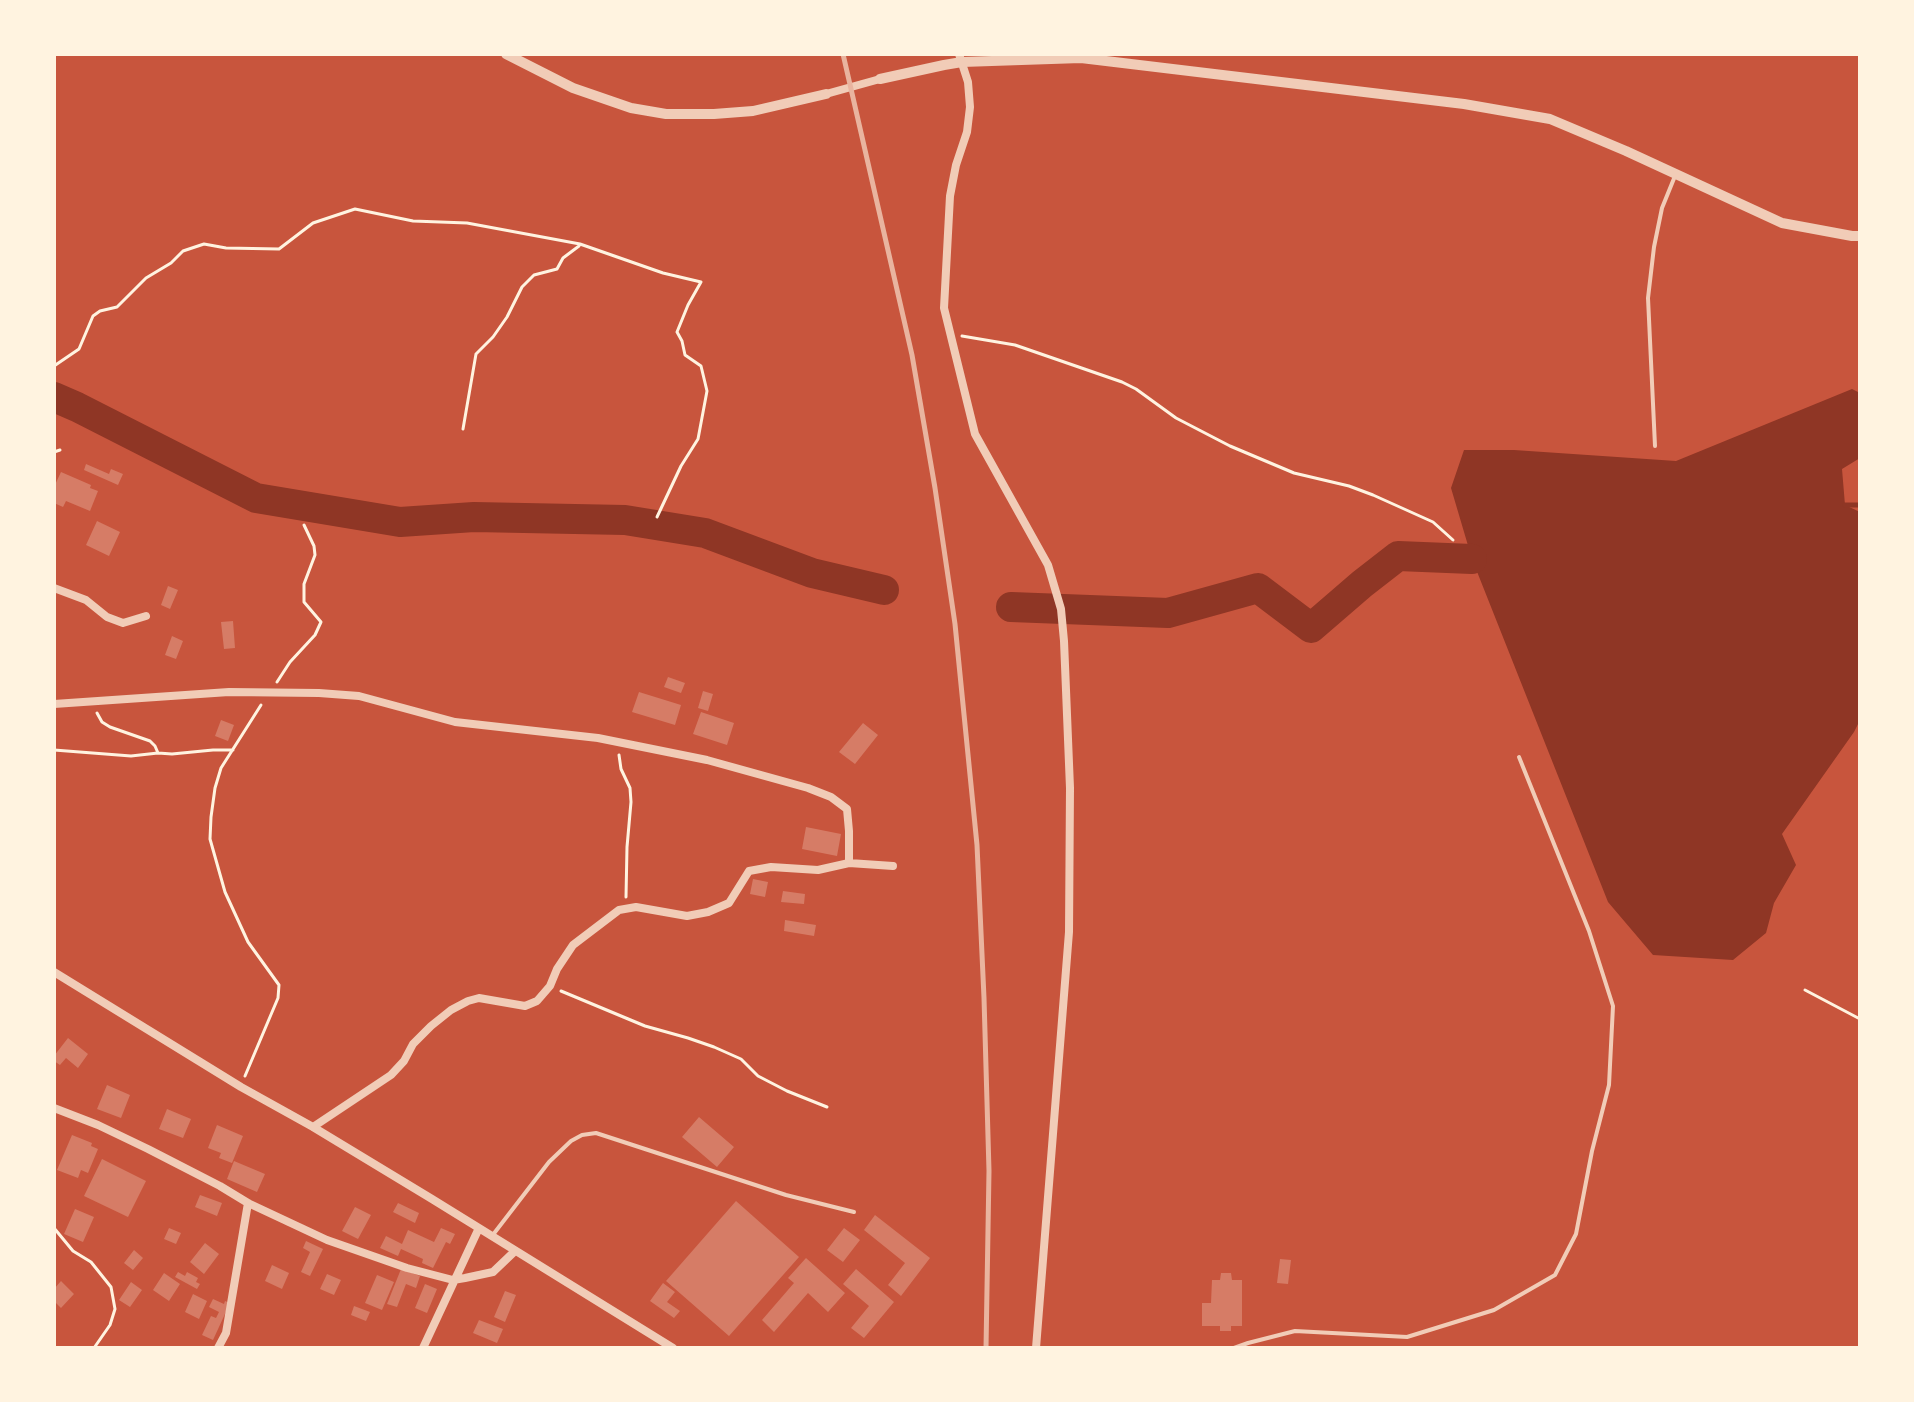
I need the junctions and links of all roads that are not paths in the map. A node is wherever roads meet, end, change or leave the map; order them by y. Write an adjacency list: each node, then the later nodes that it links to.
1 (506, 54): 4 (street)
2 (961, 58): 3 (street); 5 (street); 26 (street)
3 (880, 79): 4 (street)
4 (826, 94)
5 (1676, 174): 6 (street); 7 (lane)
6 (1860, 236)
7 (1655, 446)
8 (54, 588): 9 (street)
9 (146, 616)
10 (54, 704): 12 (street)
11 (1519, 757): 27 (lane)
12 (849, 863): 13 (street); 16 (street)
13 (893, 866)
14 (54, 972): 16 (street)
15 (54, 1108): 17 (street)
16 (313, 1127): 19 (street)
17 (248, 1203): 22 (street); 23 (street)
18 (854, 1212): 20 (lane)
19 (479, 1228): 20 (street); 22 (street)
20 (492, 1236): 21 (street)
21 (515, 1251): 22 (street); 25 (street)
22 (453, 1280): 24 (street)
23 (218, 1348)
24 (423, 1348)
25 (673, 1348)
26 (1036, 1348)
27 (1234, 1348)

